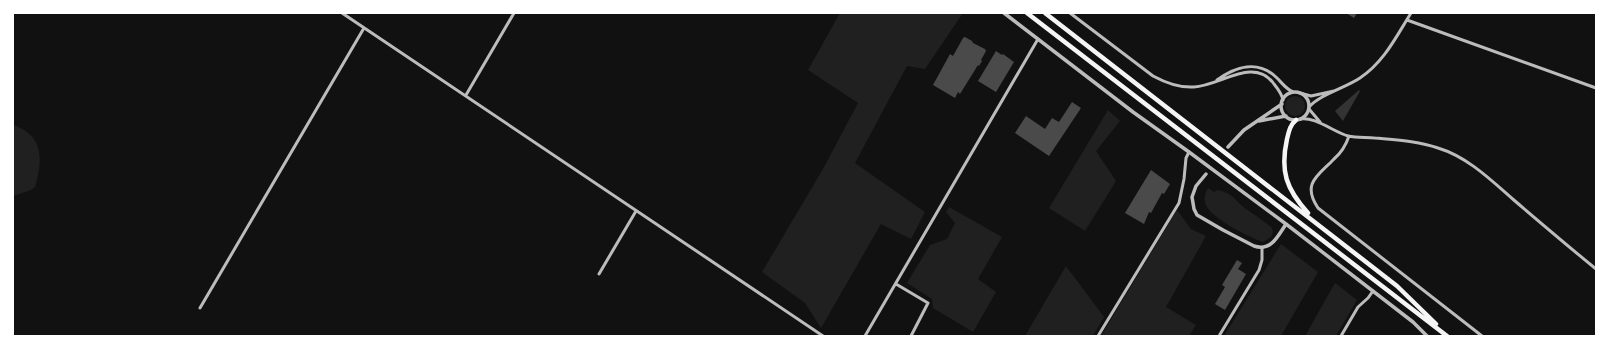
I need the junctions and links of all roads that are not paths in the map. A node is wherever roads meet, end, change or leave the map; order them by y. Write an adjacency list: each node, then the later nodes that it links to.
1 (342, 13): 9 (street)
2 (514, 13): 16 (street)
3 (1004, 13): 10 (street)
4 (1027, 13): 43 (highway)
5 (1045, 13): 28 (highway)
6 (1070, 13): 11 (street)
7 (1411, 13): 8 (street)
8 (1407, 20): 12 (street); 13 (street)
9 (364, 28): 16 (street); 35 (street)
10 (1038, 39): 25 (street); 33 (street)
11 (1214, 83): 14 (street); 17 (street)
12 (1596, 88)
13 (1338, 90): 15 (street); 18 (street)
14 (1293, 92): 15 (street); 17 (street)
15 (1300, 93): 18 (street)
16 (466, 96): 27 (street)
17 (1282, 102): 19 (street); 21 (street)
18 (1309, 108): 20 (street); 22 (street)
19 (1286, 116): 20 (street); 21 (street)
20 (1298, 119): 22 (street); 28 (highway)
21 (1254, 122): 24 (street)
22 (1322, 125): 23 (street)
23 (1349, 136): 31 (street); 44 (street)
24 (1228, 147)
25 (1190, 152): 29 (street); 39 (street)
26 (1206, 174): 30 (street)
27 (636, 211): 32 (street); 36 (street)
28 (1318, 223): 43 (highway)
29 (1286, 224): 30 (street); 34 (street)
30 (1262, 248): 40 (street)
31 (1596, 269)
32 (599, 274)
33 (896, 284): 37 (street); 38 (street)
34 (1373, 291): 41 (street); 42 (street)
35 (200, 308)
36 (823, 336)
37 (865, 336)
38 (911, 336)
39 (1098, 336)
40 (1219, 336)
41 (1341, 336)
42 (1427, 336)
43 (1448, 336)
44 (1482, 336)

